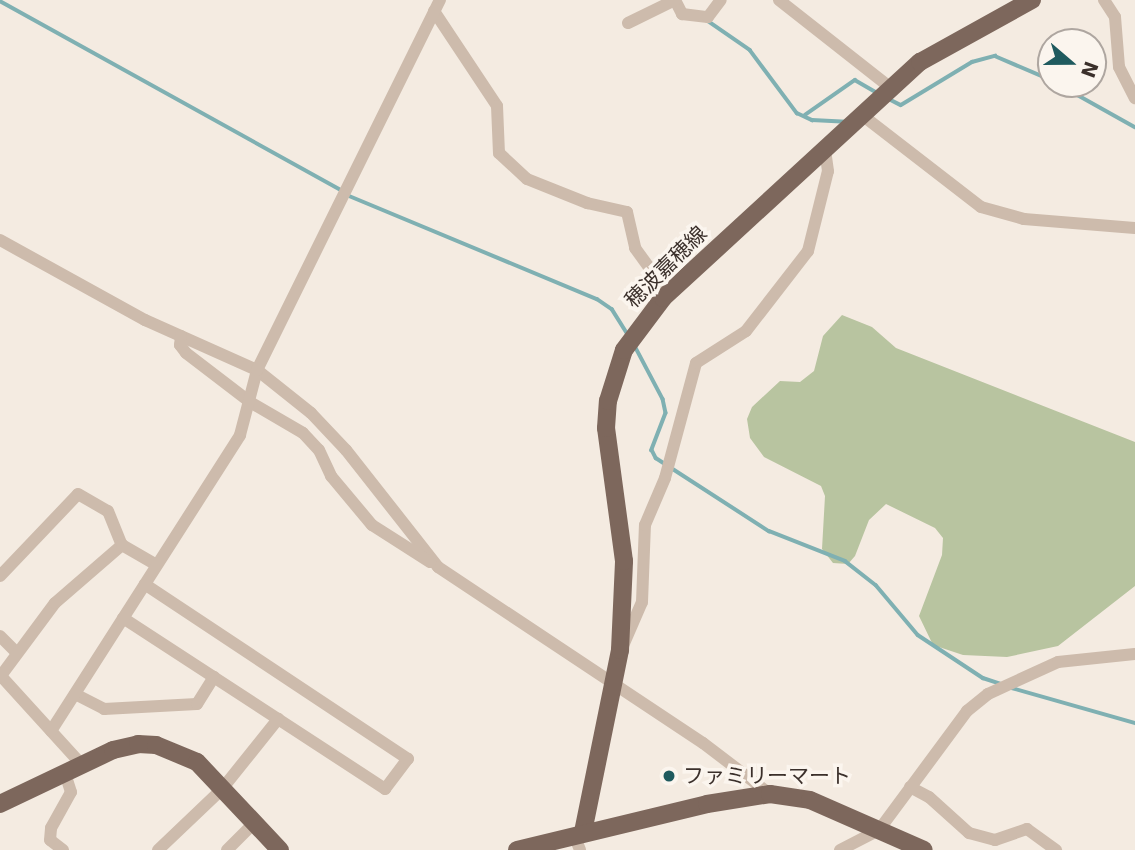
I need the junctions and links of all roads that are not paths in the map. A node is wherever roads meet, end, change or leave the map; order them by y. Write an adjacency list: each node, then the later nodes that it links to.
1 (675, 0): 2 (street); 7 (street)
2 (721, 0)
3 (779, 0): 8 (street)
4 (1032, 0): 8 (main road, 穂波嘉穂線)
5 (1104, 0): 9 (street)
6 (437, 6): 14 (street); 16 (street)
7 (628, 23)
8 (892, 89): 10 (main road, 穂波嘉穂線)
9 (1135, 98)
10 (862, 115): 11 (main road, 穂波嘉穂線); 12 (street)
11 (825, 149): 14 (main road, 穂波嘉穂線); 25 (street)
12 (1135, 228)
13 (0, 240): 15 (street)
14 (663, 298): 25 (main road, 穂波嘉穂線)
15 (181, 336): 16 (street); 17 (street)
16 (257, 370): 17 (street); 20 (street)
17 (250, 401): 19 (street); 20 (street)
18 (122, 545): 19 (street); 21 (street); 26 (street)
19 (156, 565): 22 (street)
20 (438, 567): 30 (street)
21 (0, 576)
22 (145, 584): 23 (street); 32 (street)
23 (123, 618): 29 (street); 31 (street)
24 (0, 636): 26 (street)
25 (620, 650): 30 (main road, 穂波嘉穂線)
26 (17, 653): 28 (street)
27 (1135, 654): 36 (street)
28 (0, 676): 33 (street)
29 (214, 677): 31 (street); 32 (street)
30 (612, 685): 38 (street); 42 (main road, 穂波嘉穂線)
31 (75, 694): 33 (street)
32 (278, 719): 37 (street)
33 (51, 731): 34 (street)
34 (81, 764): 35 (main road); 37 (main road)
35 (65, 773): 39 (main road); 44 (street)
36 (910, 787): 41 (street); 50 (street)
37 (222, 789): 40 (main road); 43 (street)
38 (770, 794): 41 (main road); 42 (main road)
39 (0, 804)
40 (254, 823): 45 (street); 46 (main road)
41 (879, 830): 48 (street); 49 (main road)
42 (579, 839): 47 (main road)
43 (161, 849)
44 (63, 850)
45 (227, 850)
46 (279, 850)
47 (517, 850)
48 (840, 850)
49 (923, 850)
50 (1056, 850)

